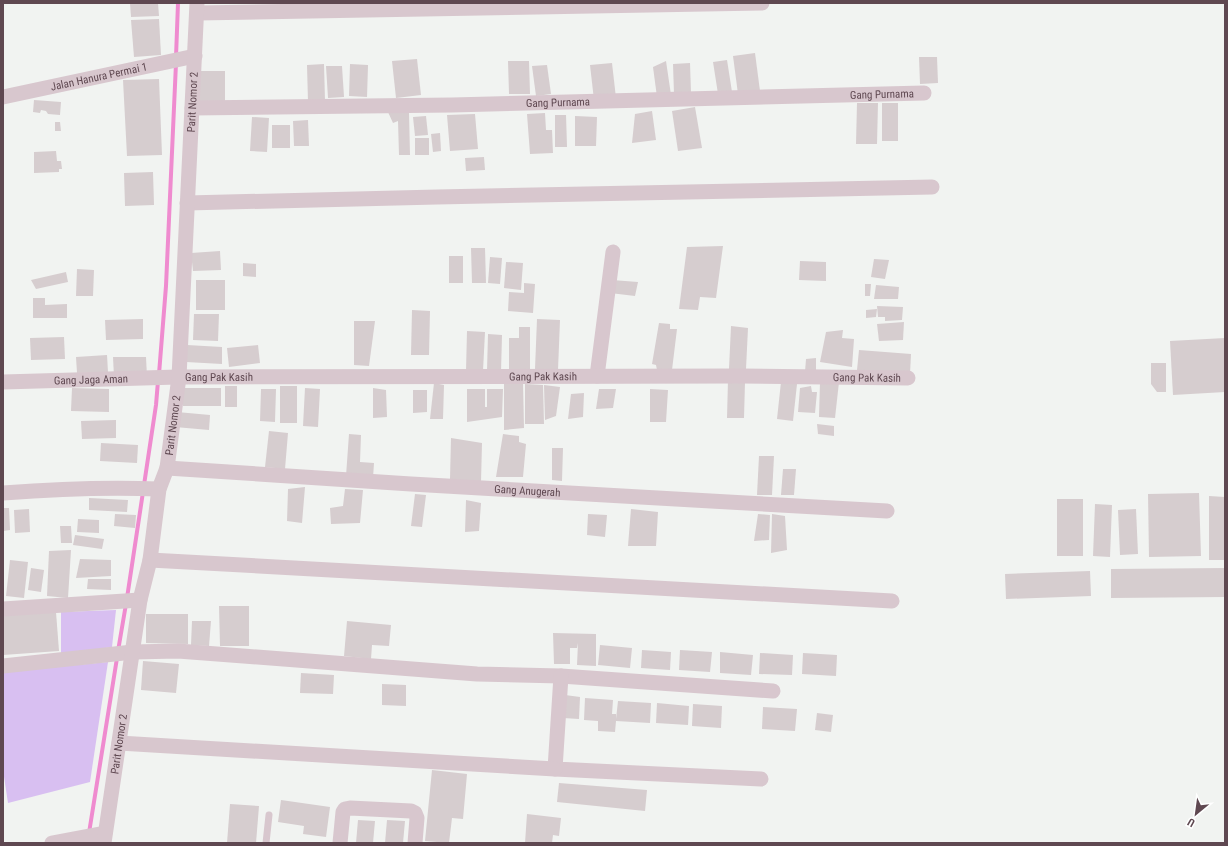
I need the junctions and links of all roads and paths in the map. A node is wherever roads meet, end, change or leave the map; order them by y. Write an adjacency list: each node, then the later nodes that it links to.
1 (762, 3): 2 (street)
2 (198, 8): 3 (street, Parit Nomor 2)
3 (183, 59): 5 (street, Jalan Hanura Permai 1); 6 (street, Parit Nomor 2)
4 (924, 93): 6 (street, Gang Purnama)
5 (3, 97)
6 (192, 108): 8 (street, Parit Nomor 2)
7 (932, 187): 8 (street)
8 (186, 203): 11 (street, Parit Nomor 2)
9 (613, 252): 10 (street)
10 (597, 376): 11 (street, Gang Pak Kasih); 12 (street, Gang Pak Kasih)
11 (178, 377): 13 (street, Gang Jaga Aman); 14 (street, Parit Nomor 2)
12 (908, 378)
13 (3, 382)
14 (168, 468): 15 (street, Parit Nomor 2); 17 (street, Gang Anugerah)
15 (159, 489): 16 (street); 18 (street, Parit Nomor 2)
16 (3, 493)
17 (887, 511)
18 (150, 560): 19 (street, Parit Nomor 2); 20 (street)
19 (140, 600): 21 (street); 22 (street, Parit Nomor 2)
20 (892, 602)
21 (3, 609)
22 (133, 652): 23 (street); 24 (street); 26 (street, Parit Nomor 2)
23 (3, 666)
24 (561, 676): 25 (street); 27 (street)
25 (773, 690)
26 (119, 743): 27 (street); 30 (street, Parit Nomor 2)
27 (556, 769): 28 (street)
28 (761, 779)
29 (269, 815): 32 (lane)
30 (105, 838): 31 (street)
31 (52, 843)
32 (266, 843)
33 (340, 843): 34 (street)
34 (415, 843)

